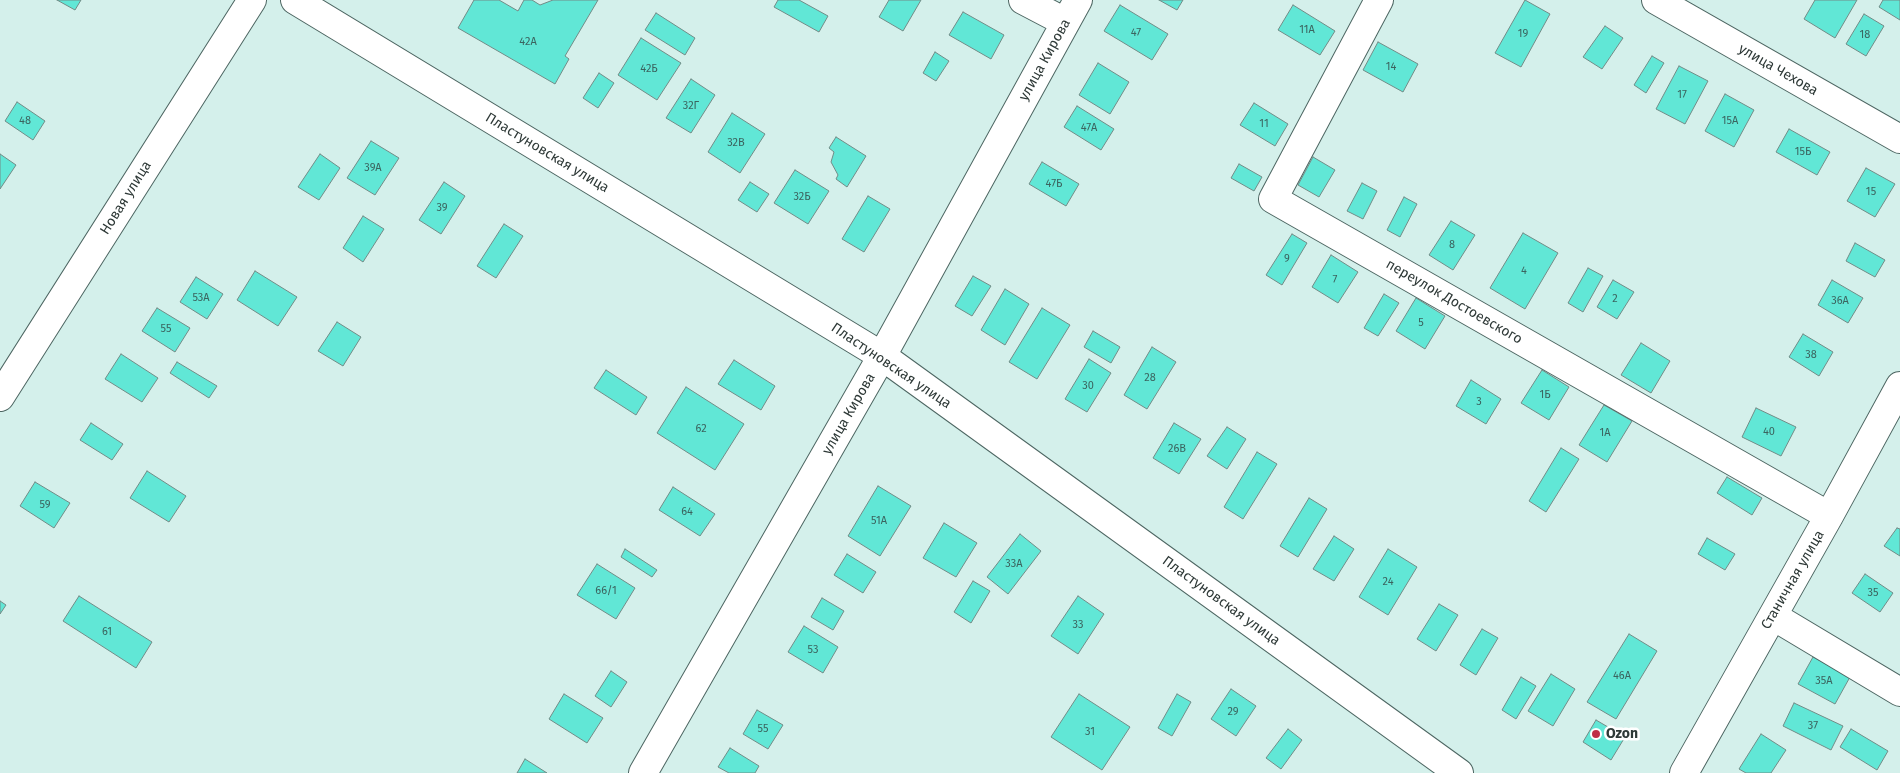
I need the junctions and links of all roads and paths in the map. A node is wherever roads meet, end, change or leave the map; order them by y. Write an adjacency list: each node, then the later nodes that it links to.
1 (252, 0): 10 (street, Новая улица)
2 (295, 0): 8 (street, Пластуновская улица)
3 (1023, 0): 6 (street)
4 (1379, 0): 11 (street, переулок Достоевского)
5 (1656, 0): 7 (street, улица Чехова)
6 (1072, 11): 8 (street, улица Кирова)
7 (1900, 139)
8 (882, 356): 14 (street, улица Кирова); 15 (street, Пластуновская улица)
9 (1900, 386): 11 (street, Станичная улица)
10 (0, 397)
11 (1830, 516): 12 (street, Станичная улица)
12 (1773, 616): 13 (street); 16 (street, Станичная улица)
13 (1900, 692)
14 (643, 773)
15 (1459, 773)
16 (1684, 773)

